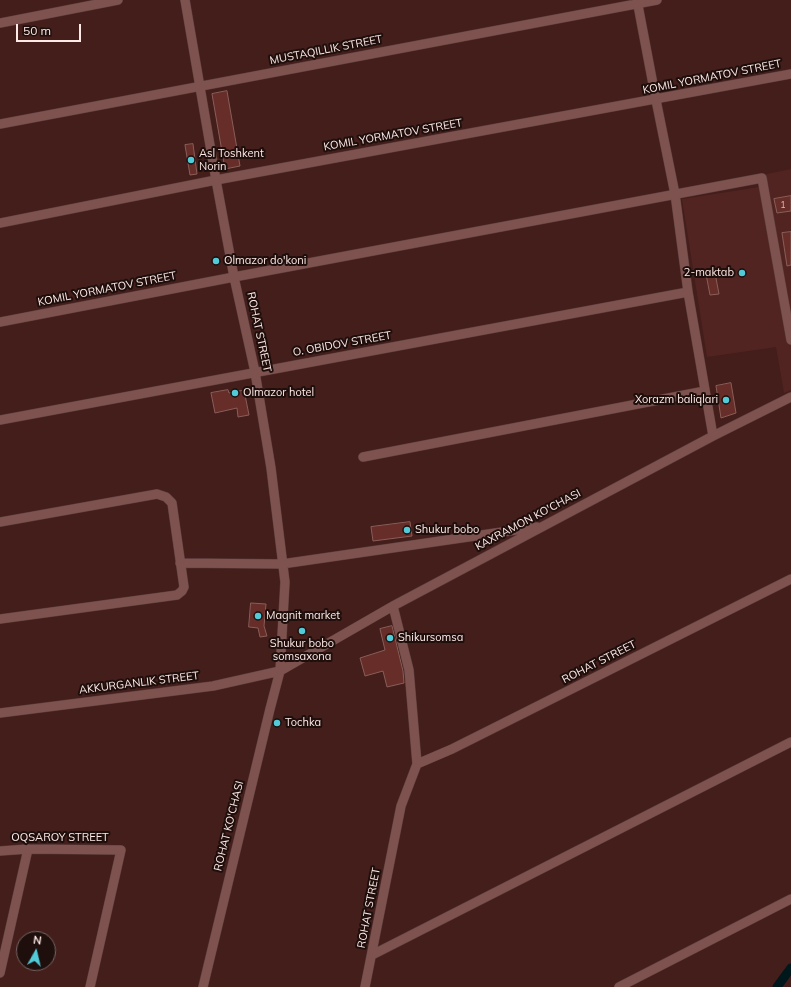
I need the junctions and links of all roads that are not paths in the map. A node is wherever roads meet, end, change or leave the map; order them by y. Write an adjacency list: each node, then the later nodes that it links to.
1 (118, 0): 5 (street)
2 (185, 0): 7 (street, ROHAT STREET)
3 (657, 0): 4 (street, MUSTAQILLIK STREET)
4 (638, 2): 7 (street, MUSTAQILLIK STREET); 8 (street)
5 (0, 23)
6 (791, 74): 8 (street, KOMIL YORMATOV STREET)
7 (200, 86): 9 (street, MUSTAQILLIK STREET); 10 (street, ROHAT STREET)
8 (656, 100): 10 (street, KOMIL YORMATOV STREET); 11 (street)
9 (0, 124)
10 (216, 180): 12 (street, KOMIL YORMATOV STREET); 13 (street, ROHAT STREET)
11 (675, 194): 13 (street, KOMIL YORMATOV STREET); 14 (street); 16 (street, KOMIL YORMATOV STREET)
12 (0, 223)
13 (234, 277): 15 (street, KOMIL YORMATOV STREET); 17 (street, ROHAT STREET)
14 (688, 292): 17 (street, O. OBIDOV STREET); 18 (street)
15 (0, 322)
16 (791, 340)
17 (255, 372): 20 (street, O. OBIDOV STREET); 26 (street, ROHAT STREET)
18 (705, 390): 21 (street); 22 (street)
19 (791, 397): 21 (street, KAXRAMON KO'CHASI)
20 (0, 420)
21 (713, 436): 24 (street, KAXRAMON KO'CHASI)
22 (363, 457)
23 (0, 522): 25 (street)
24 (544, 526): 26 (street); 28 (street, KAXRAMON KO'CHASI)
25 (180, 563): 26 (street); 29 (street)
26 (282, 564): 30 (street, ROHAT STREET)
27 (791, 579): 33 (street, ROHAT STREET)
28 (393, 606): 30 (street, KAXRAMON KO'CHASI); 33 (street, ROHAT STREET)
29 (0, 619)
30 (280, 671): 31 (street, AKKURGANLIK STREET); 40 (street, ROHAT KO'CHASI)
31 (0, 713)
32 (791, 742): 37 (street)
33 (417, 764): 37 (street, ROHAT STREET)
34 (28, 849): 35 (street, OQSAROY STREET); 38 (street); 39 (street, OQSAROY STREET)
35 (0, 851)
36 (791, 899): 42 (street)
37 (372, 955): 41 (street, ROHAT STREET)
38 (0, 973)
39 (90, 987)
40 (203, 987)
41 (365, 987)
42 (619, 987)

